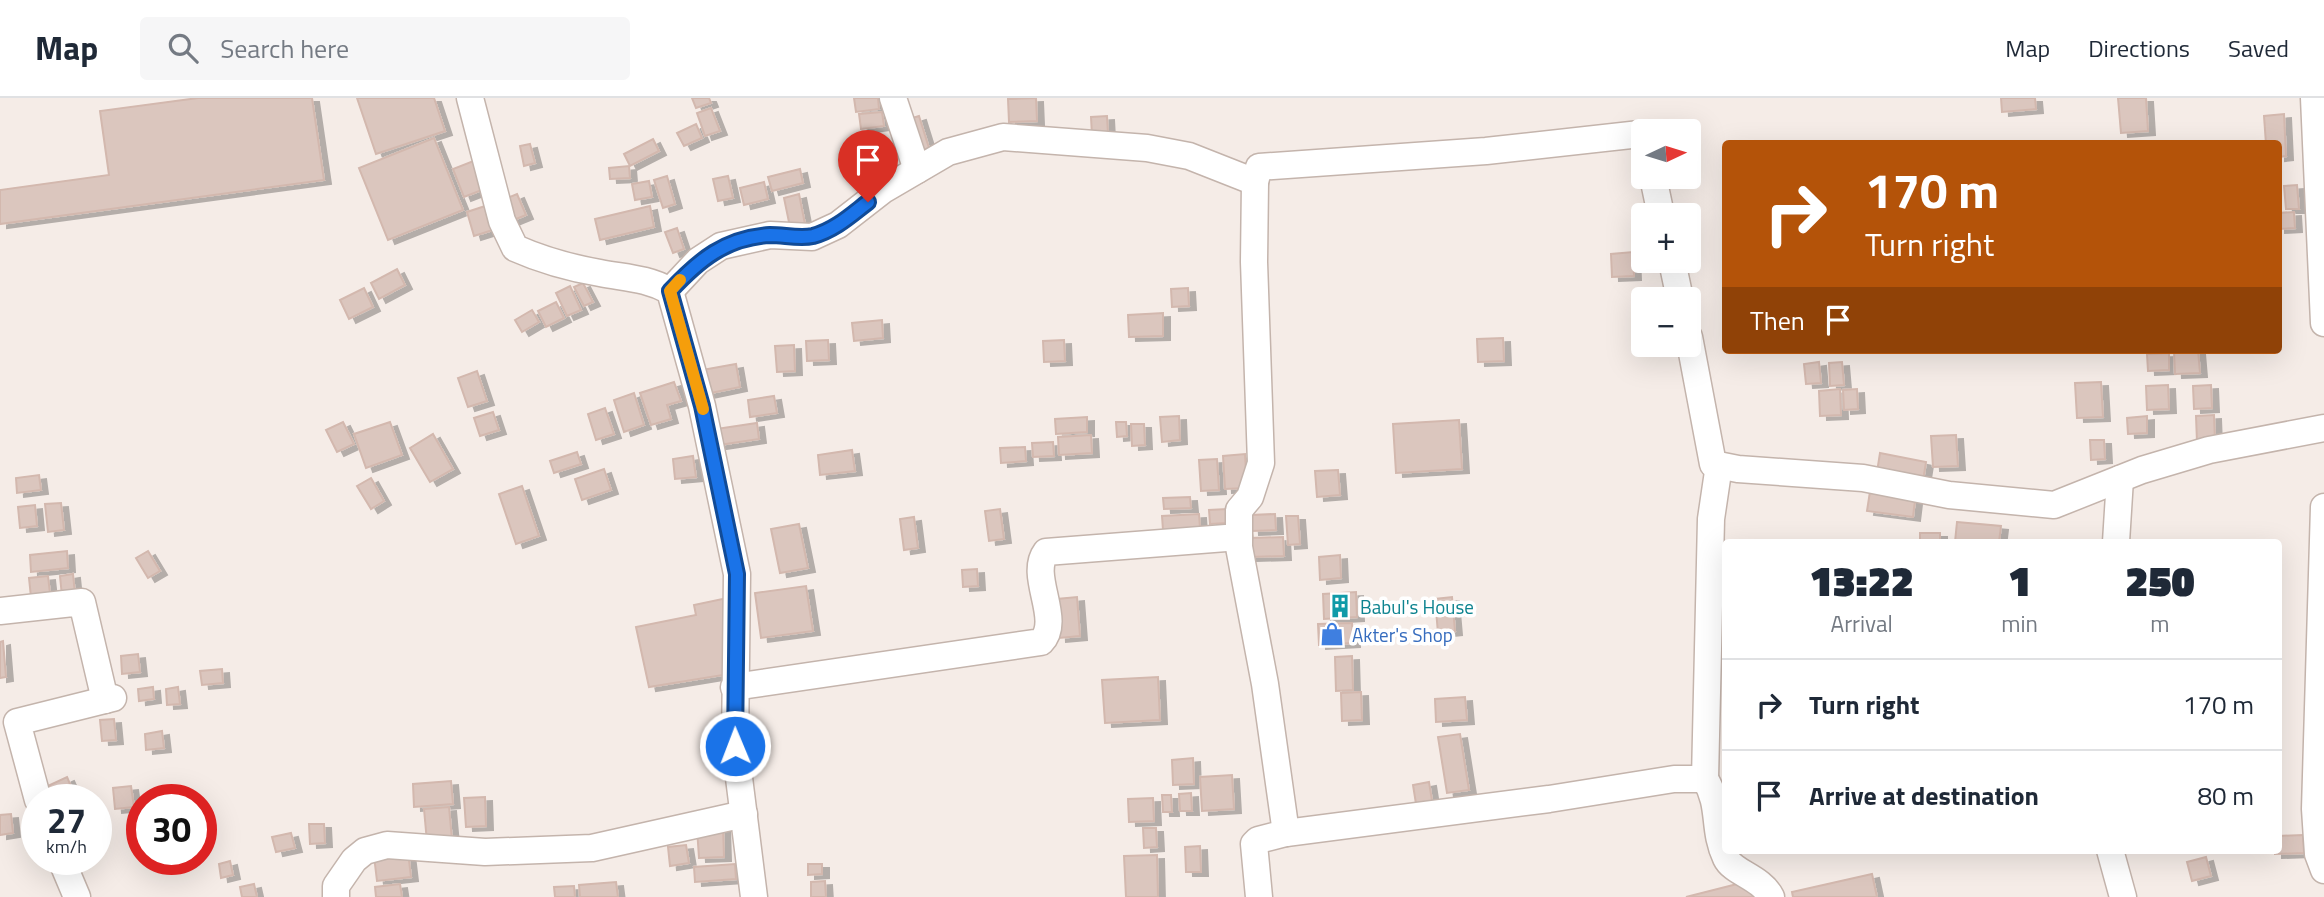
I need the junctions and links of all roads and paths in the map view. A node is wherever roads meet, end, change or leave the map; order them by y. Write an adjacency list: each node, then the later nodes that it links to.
1 (470, 98): 7 (street)
2 (892, 98): 5 (street)
3 (2314, 98): 8 (street)
4 (1631, 135): 6 (street)
5 (917, 170): 6 (street); 7 (street)
6 (1255, 181): 14 (street)
7 (670, 291): 17 (street)
8 (2324, 323)
9 (1693, 357): 11 (street)
10 (2324, 428): 12 (street)
11 (1719, 465): 12 (street); 18 (street)
12 (2120, 479): 15 (street)
13 (2324, 507): 25 (street)
14 (1239, 537): 17 (street); 21 (street)
15 (2116, 539)
16 (0, 611): 19 (street)
17 (734, 687): 20 (street)
18 (1705, 779): 21 (street); 22 (street)
19 (34, 784)
20 (744, 814): 28 (street); 29 (street)
21 (1286, 833): 30 (street)
22 (1722, 846)
23 (1725, 854): 31 (street)
24 (2111, 854): 32 (street)
25 (2324, 870)
26 (68, 875): 27 (street)
27 (77, 897)
28 (336, 897)
29 (754, 897)
30 (1259, 897)
31 (1771, 897)
32 (2123, 897)

